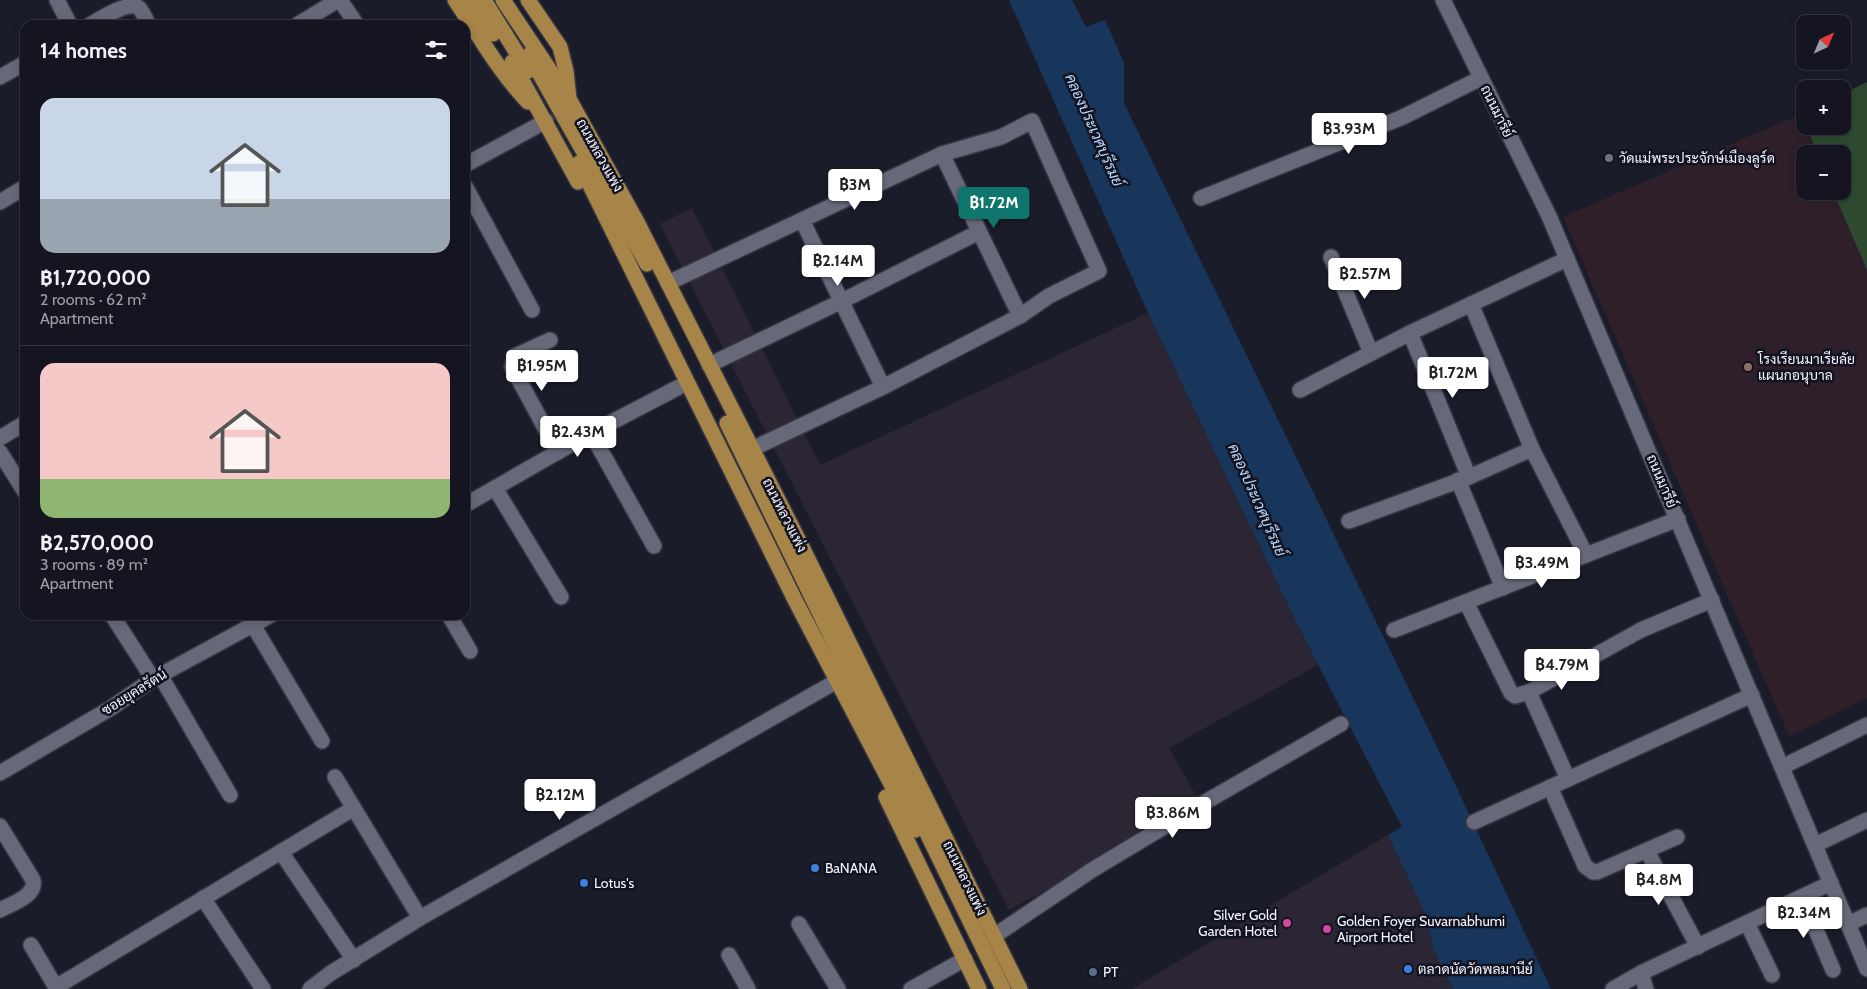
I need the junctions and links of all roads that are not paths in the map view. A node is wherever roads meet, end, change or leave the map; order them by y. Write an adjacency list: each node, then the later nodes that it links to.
1 (57, 0): 10 (street)
2 (339, 0): 13 (street); 14 (street)
3 (455, 0): 15 (main road)
4 (471, 0): 21 (main road)
5 (484, 0): 116 (main road)
6 (492, 0): 117 (main road)
7 (504, 0): 20 (main road, ถนนหลวงแพ่ง)
8 (528, 0): 20 (main road)
9 (1442, 0): 19 (street, ถนนมารีย์)
10 (67, 20)
11 (99, 20): 12 (street)
12 (146, 20)
13 (305, 20)
14 (353, 20)
15 (469, 20)
16 (470, 22): 21 (main road)
17 (20, 66): 18 (street)
18 (0, 77)
19 (1481, 78): 26 (street); 31 (street, ถนนมารีย์)
20 (569, 100): 32 (main road, ถนนหลวงแพ่ง)
21 (545, 120): 23 (street); 41 (main road)
22 (942, 154): 28 (street); 29 (street); 36 (street)
23 (470, 162)
24 (20, 190): 27 (street)
25 (470, 195): 35 (street)
26 (1201, 198)
27 (0, 202)
28 (802, 220): 32 (street); 33 (street)
29 (979, 232): 33 (street); 36 (street)
30 (1331, 257): 39 (street)
31 (1567, 259): 34 (street); 55 (street, ถนนมารีย์)
32 (668, 283): 40 (main road, ถนนหลวงแพ่ง)
33 (842, 301): 40 (street); 42 (street)
34 (1471, 304): 37 (street); 48 (street)
35 (532, 310)
36 (1020, 316): 42 (street)
37 (1410, 333): 39 (street); 51 (street)
38 (550, 340): 50 (street)
39 (1371, 353): 43 (street)
40 (709, 365): 47 (main road, ถนนหลวงแพ่ง)
41 (679, 387): 45 (street); 70 (main road)
42 (883, 387): 47 (street)
43 (1300, 390)
44 (20, 426): 46 (street)
45 (591, 433): 50 (street); 57 (street)
46 (0, 438)
47 (752, 449): 99 (main road, ถนนหลวงแพ่ง)
48 (1532, 449): 51 (street); 58 (street)
49 (0, 452): 52 (street)
50 (558, 452): 53 (street)
51 (1463, 479): 56 (street); 59 (street)
52 (20, 484)
53 (495, 488): 54 (street); 60 (street)
54 (470, 502)
55 (1678, 519): 58 (street); 61 (street, ถนนมารีย์)
56 (1350, 521)
57 (654, 546)
58 (1586, 555): 59 (street)
59 (1503, 588): 62 (street)
60 (561, 597)
61 (1712, 600): 71 (street); 72 (street, ถนนมารีย์)
62 (1466, 602): 67 (street); 71 (street)
63 (116, 620): 69 (street)
64 (262, 620): 66 (street, ซอยยุคลรัตน์)
65 (453, 620): 68 (street)
66 (253, 625): 69 (street, ซอยยุคลรัตน์); 75 (street)
67 (1394, 630)
68 (470, 651)
69 (157, 677): 77 (street, ซอยยุคลรัตน์); 81 (street)
70 (830, 685): 95 (street); 103 (main road)
71 (1529, 692): 79 (street)
72 (1752, 695): 76 (street, ถนนมารีย์); 79 (street)
73 (1342, 724): 99 (street)
74 (1867, 725): 76 (street)
75 (322, 741)
76 (1782, 767): 87 (street, ถนนมารีย์)
77 (0, 773)
78 (335, 777): 82 (street)
79 (1568, 779): 80 (street)
80 (1550, 787): 84 (street); 88 (street)
81 (230, 795)
82 (354, 808): 89 (street); 95 (street)
83 (1867, 820): 87 (street)
84 (1474, 822)
85 (0, 826): 93 (street)
86 (1677, 837): 88 (street)
87 (1815, 846): 90 (street, ถนนมารีย์)
88 (1647, 851): 101 (street)
89 (281, 852): 92 (street); 104 (street)
90 (1831, 883): 91 (street); 98 (street, ถนนมารีย์)
91 (1802, 897): 96 (street); 106 (street)
92 (203, 898): 109 (street); 110 (street)
93 (0, 910)
94 (1867, 915): 98 (street)
95 (420, 918): 104 (street)
96 (1747, 923): 101 (street); 108 (street)
97 (799, 924): 113 (street)
98 (1848, 924): 105 (street, ถนนมารีย์)
99 (994, 936): 118 (main road, ถนนหลวงแพ่ง)
100 (31, 945): 109 (street)
101 (1698, 947): 107 (street)
102 (729, 955): 112 (street)
103 (965, 959): 114 (street); 115 (main road)
104 (354, 960): 111 (street)
105 (1867, 969)
106 (1833, 970)
107 (1642, 973): 119 (street); 120 (street)
108 (1772, 975)
109 (56, 988)
110 (263, 989)
111 (310, 989)
112 (748, 989)
113 (838, 989)
114 (911, 989)
115 (980, 989)
116 (994, 989)
117 (1004, 989)
118 (1020, 989)
119 (1612, 989)
120 (1646, 989)

